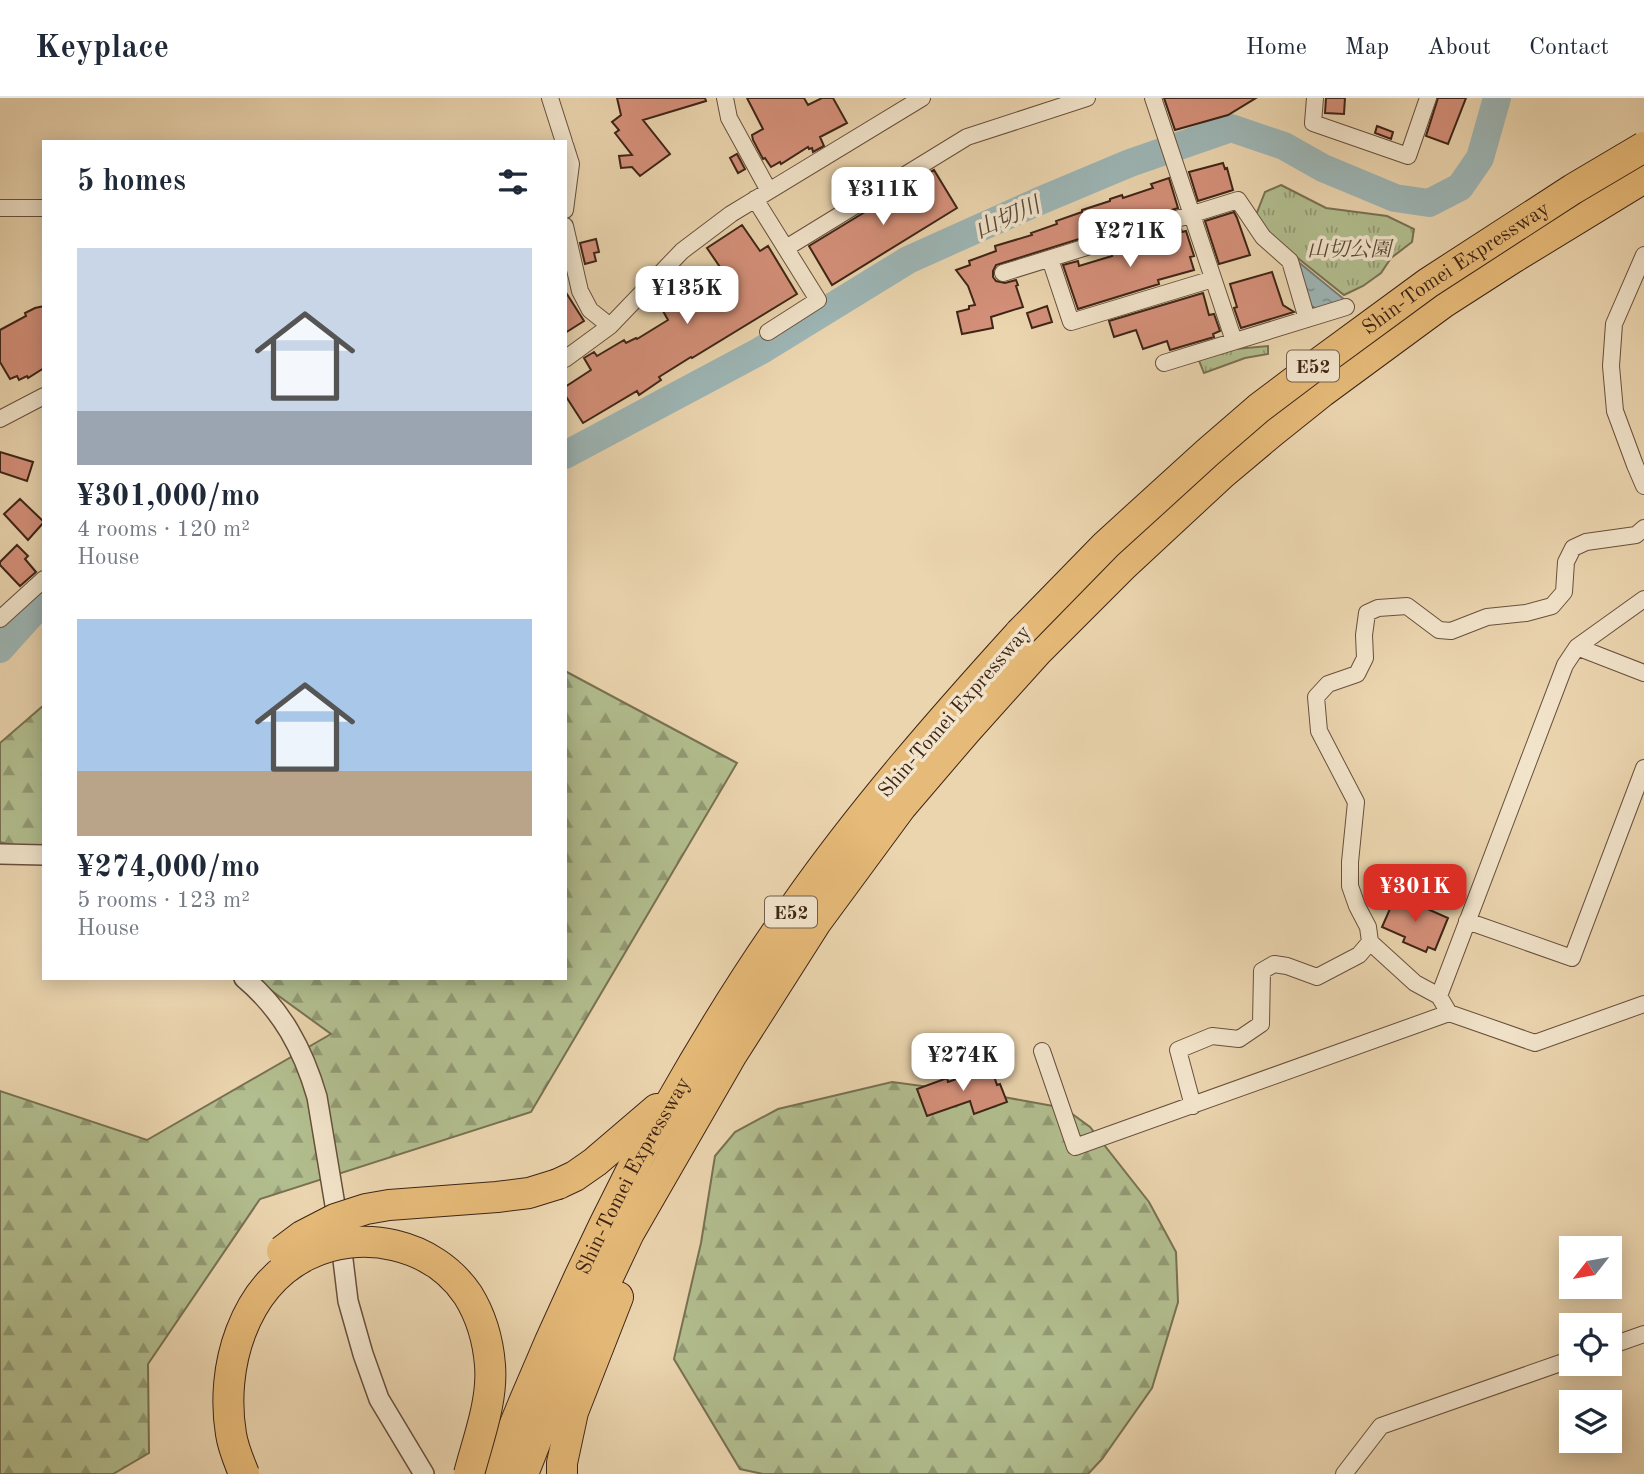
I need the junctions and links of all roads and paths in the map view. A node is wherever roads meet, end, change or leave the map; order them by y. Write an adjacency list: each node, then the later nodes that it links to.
1 (550, 98): 9 (street)
2 (725, 98): 15 (street)
3 (922, 98): 15 (street)
4 (1087, 98): 20 (street)
5 (1153, 98): 18 (street)
6 (1315, 98): 7 (street)
7 (1428, 98)
8 (1644, 133): 12 (street)
9 (564, 140)
10 (1644, 147): 39 (highway, Shin-Tomei Expressway / E52, bridge)
11 (567, 151): 14 (street)
12 (1644, 161)
13 (1644, 178): 39 (highway, Shin-Tomei Expressway / E52)
14 (567, 195)
15 (762, 195): 20 (street); 27 (street)
16 (0, 208): 17 (street)
17 (42, 208)
18 (1191, 214): 22 (street); 24 (street); 26 (street)
19 (567, 235): 27 (street)
20 (786, 248): 28 (street)
21 (1644, 255): 34 (street)
22 (1050, 259): 23 (street); 24 (street)
23 (1003, 273)
24 (1213, 279): 29 (street)
25 (1346, 307): 26 (street)
26 (1307, 319): 29 (street)
27 (610, 326): 30 (street)
28 (768, 332)
29 (1234, 341): 31 (street)
30 (567, 358)
31 (1164, 363)
32 (42, 397): 33 (street)
33 (0, 419)
34 (1644, 486)
35 (1644, 528): 46 (street)
36 (42, 581): 38 (street)
37 (1644, 599): 40 (street)
38 (0, 620)
39 (1028, 642): 52 (highway, Shin-Tomei Expressway / E52); 54 (highway, Shin-Tomei Expressway / E52)
40 (1577, 647): 41 (street); 45 (street)
41 (1644, 673)
42 (1644, 768): 45 (street)
43 (0, 854): 44 (street)
44 (42, 855)
45 (1467, 921): 48 (street)
46 (1370, 942): 48 (street); 53 (street)
47 (246, 980): 60 (street)
48 (1439, 996): 50 (street)
49 (1644, 1004): 50 (street)
50 (1449, 1013): 53 (street)
51 (1042, 1051): 53 (street)
52 (680, 1086): 54 (highway, Shin-Tomei Expressway / E52); 58 (highway, bridge)
53 (1193, 1106)
54 (625, 1232): 62 (highway, Shin-Tomei Expressway / E52); 63 (highway, Shin-Tomei Expressway / E52); 64 (highway)
55 (1644, 1334): 56 (street)
56 (1622, 1342)
57 (1559, 1364): 65 (street)
58 (229, 1474)
59 (244, 1474): 61 (highway, bridge)
60 (424, 1474)
61 (469, 1474)
62 (495, 1474)
63 (523, 1474)
64 (562, 1474)
65 (1344, 1474)

